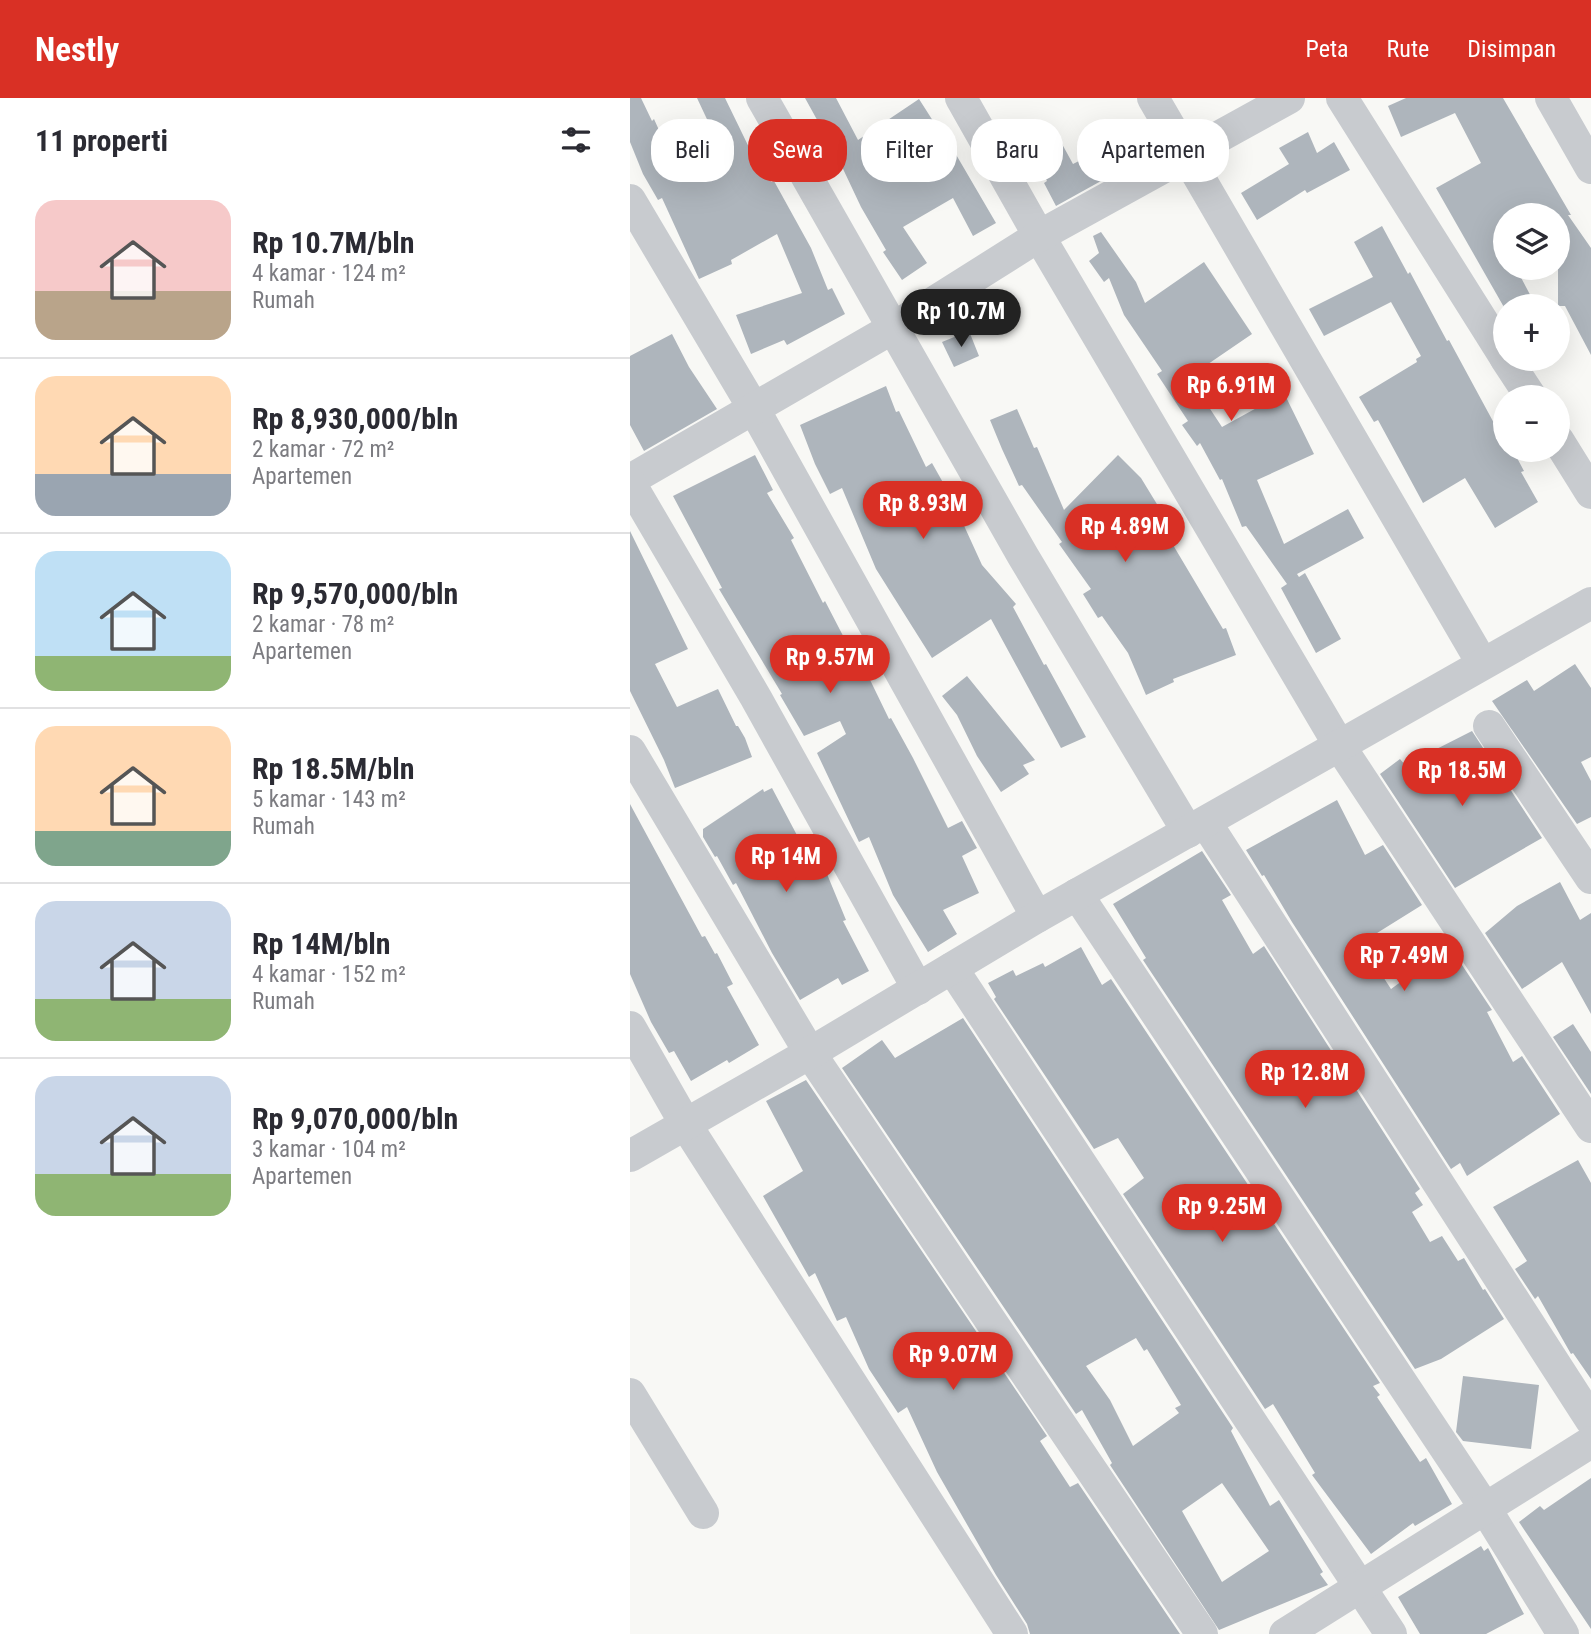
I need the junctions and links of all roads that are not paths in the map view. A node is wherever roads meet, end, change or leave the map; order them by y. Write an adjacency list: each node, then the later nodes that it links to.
1 (762, 98): 14 (street)
2 (961, 98): 13 (street)
3 (1153, 98): 7 (street)
4 (1289, 98): 8 (street)
5 (1342, 98): 15 (street)
6 (1551, 98): 9 (street)
7 (1165, 119)
8 (1229, 131)
9 (1591, 168)
10 (1138, 182): 13 (street)
11 (1200, 182): 21 (street)
12 (630, 200): 16 (street)
13 (1039, 236): 14 (street); 23 (street)
14 (893, 327): 16 (street); 25 (street)
15 (1493, 337)
16 (754, 409): 18 (street); 28 (street)
17 (1570, 459): 19 (street)
18 (630, 481): 30 (street)
19 (1591, 493)
20 (1586, 616): 21 (street)
21 (1482, 663): 23 (street)
22 (1489, 726): 26 (street)
23 (1339, 745): 25 (street); 34 (street)
24 (630, 751): 32 (street)
25 (1197, 827): 27 (street); 37 (street)
26 (1591, 878)
27 (1077, 894): 28 (street); 39 (street)
28 (1037, 917): 29 (street)
29 (953, 968): 30 (street); 41 (street)
30 (918, 989): 32 (street)
31 (630, 1027): 33 (street)
32 (810, 1053): 33 (street); 43 (street)
33 (686, 1125): 35 (street); 42 (street)
34 (1591, 1127)
35 (630, 1156)
36 (630, 1394): 40 (street)
37 (1591, 1420)
38 (1591, 1442): 39 (street)
39 (1485, 1508): 41 (street); 46 (street)
40 (703, 1513)
41 (1361, 1587): 44 (street); 45 (street)
42 (1012, 1634)
43 (1202, 1634)
44 (1285, 1634)
45 (1391, 1634)
46 (1563, 1634)

